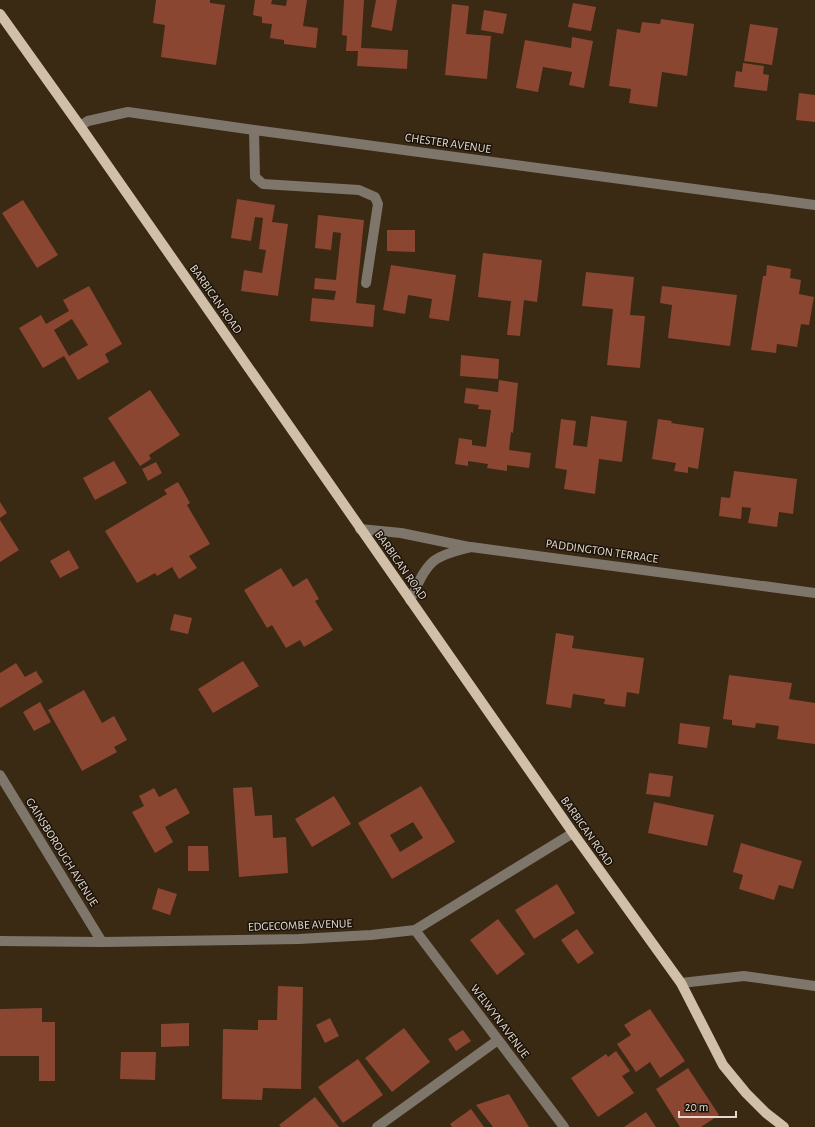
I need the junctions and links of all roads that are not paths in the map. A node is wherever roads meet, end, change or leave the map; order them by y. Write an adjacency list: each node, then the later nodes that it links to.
1 (0, 14): 2 (main road, BARBICAN ROAD)
2 (80, 126): 3 (street, CHESTER AVENUE); 6 (main road, BARBICAN ROAD)
3 (254, 130): 4 (street, CHESTER AVENUE); 5 (street)
4 (815, 205)
5 (366, 283)
6 (360, 529): 7 (street); 9 (main road, BARBICAN ROAD)
7 (471, 547): 8 (street, PADDINGTON TERRACE); 9 (street, PADDINGTON TERRACE)
8 (815, 593)
9 (410, 600): 11 (main road, BARBICAN ROAD)
10 (0, 775): 14 (street, GAINSBOROUGH AVENUE)
11 (572, 833): 12 (street, EDGECOMBE AVENUE); 15 (main road, BARBICAN ROAD)
12 (415, 930): 14 (street, EDGECOMBE AVENUE); 17 (street, WELWYN AVENUE)
13 (0, 941): 14 (street, EDGECOMBE AVENUE)
14 (102, 942)
15 (681, 983): 16 (street); 20 (main road, BARBICAN ROAD)
16 (815, 986)
17 (498, 1040): 18 (street); 19 (street, WELWYN AVENUE)
18 (376, 1127)
19 (564, 1127)
20 (784, 1127)

